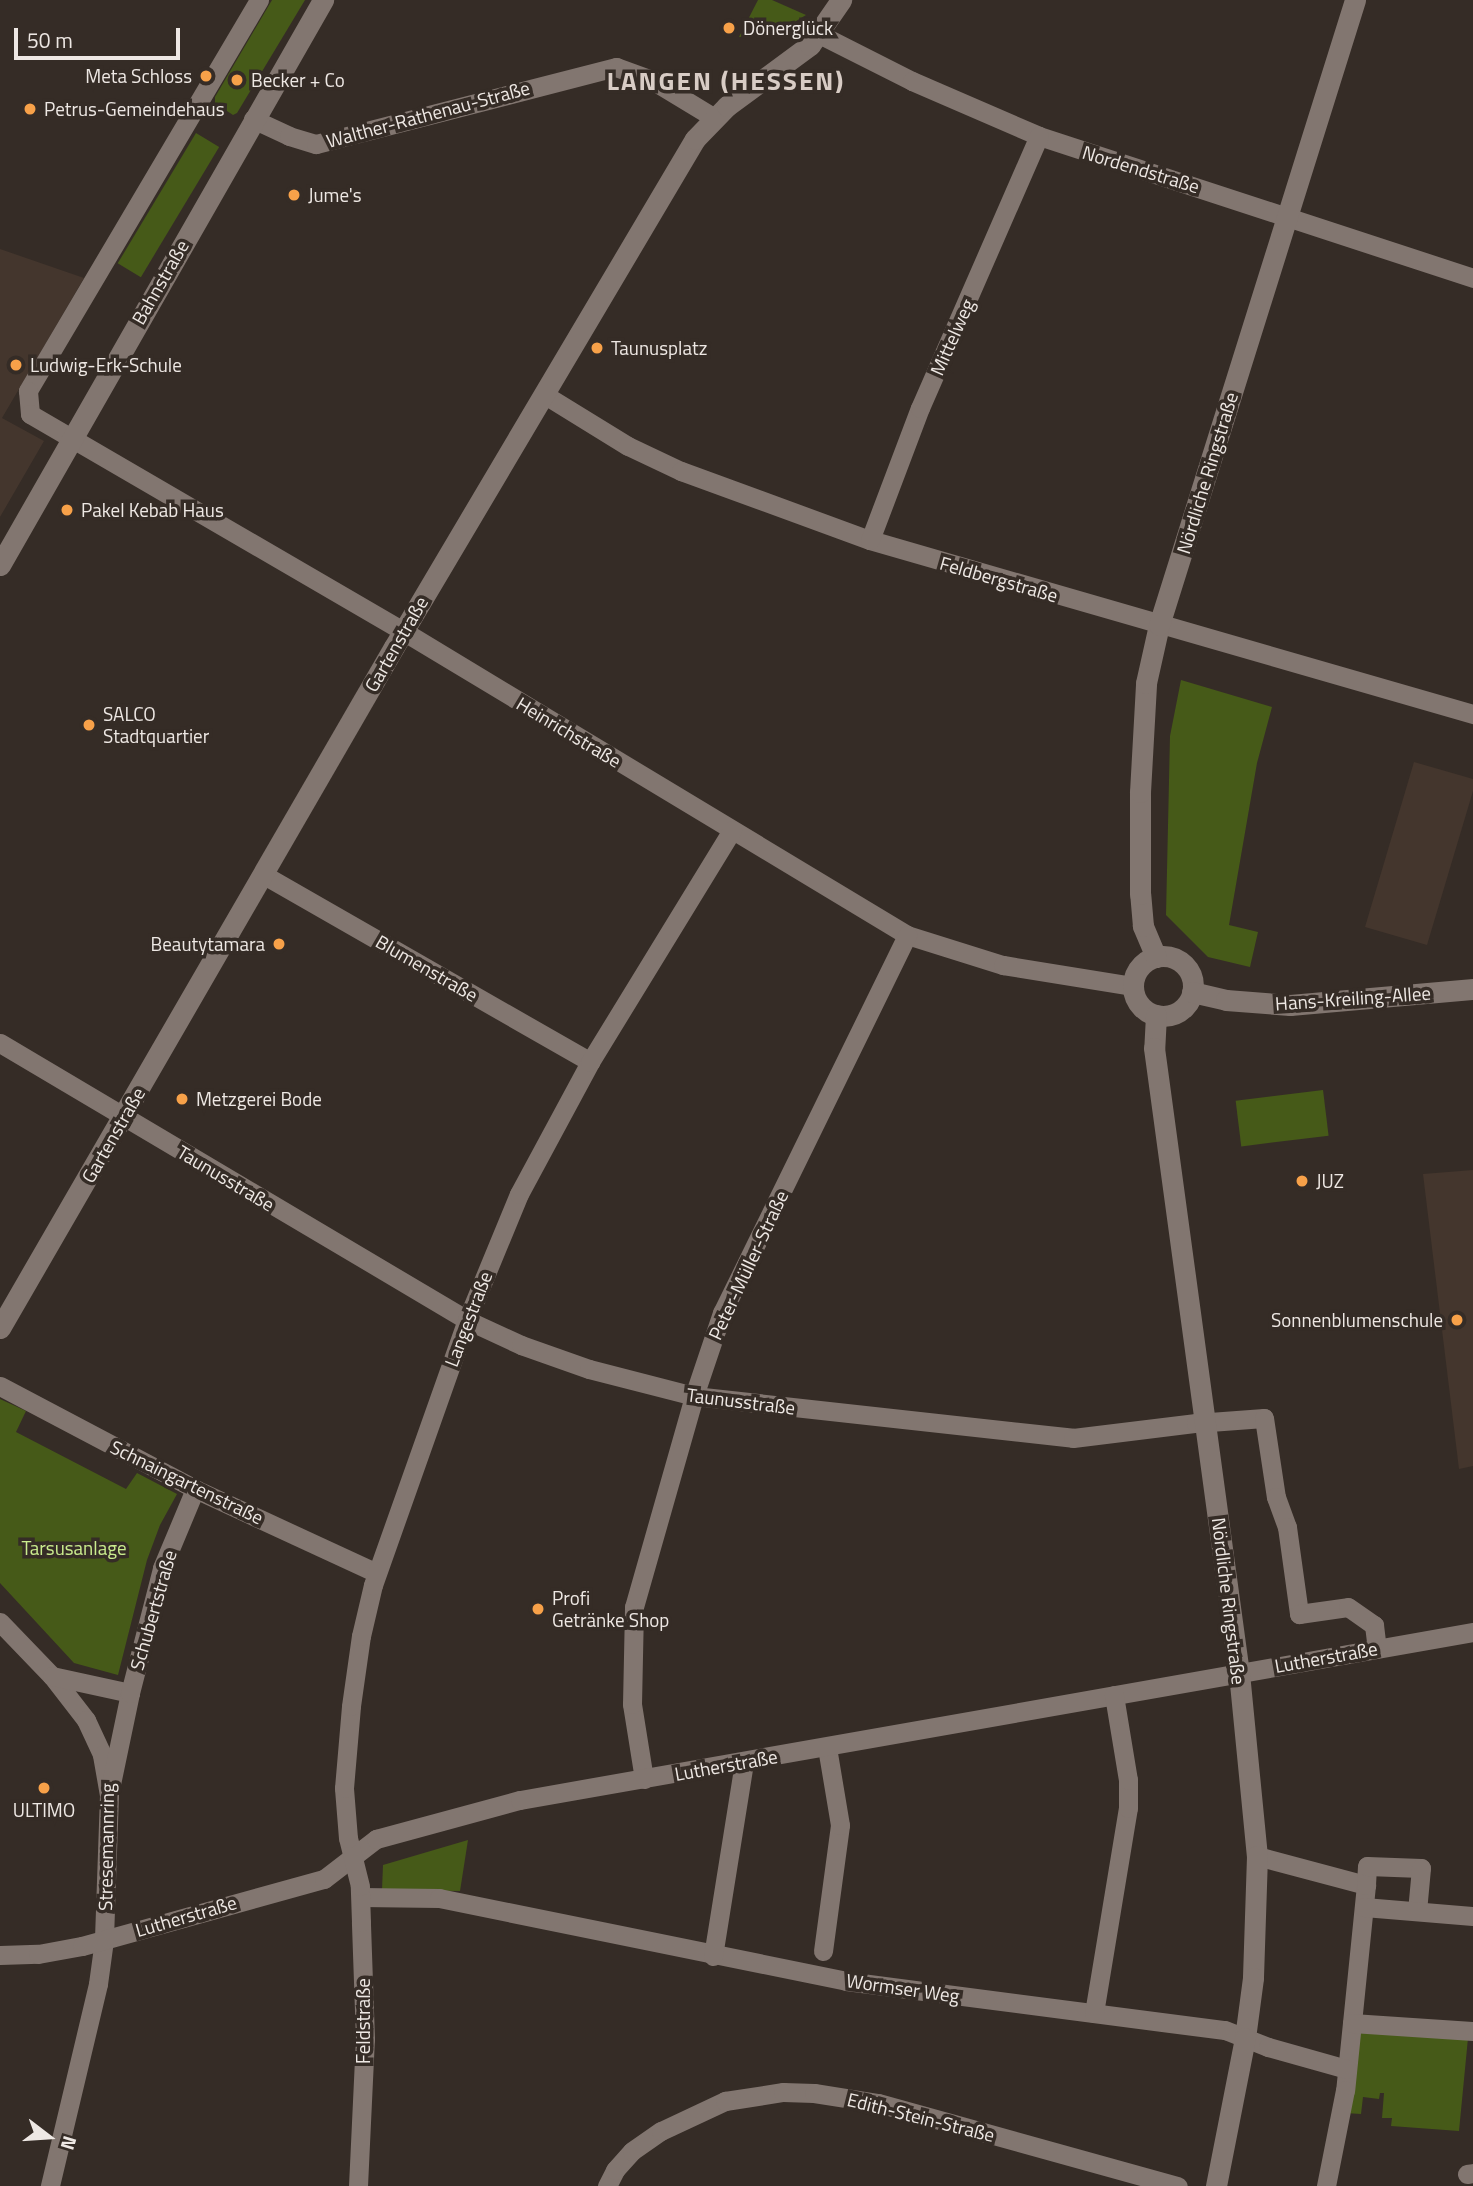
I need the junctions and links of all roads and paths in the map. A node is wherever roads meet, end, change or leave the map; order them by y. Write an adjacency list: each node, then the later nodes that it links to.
1 (259, 0): 12 (street, Heinrichstraße)
2 (323, 0): 7 (street, Bahnstraße)
3 (841, 0): 5 (street, Gartenstraße)
4 (1354, 0): 9 (street, Nördliche Ringstraße)
5 (820, 34): 6 (street, Gartenstraße); 8 (street, Nordendstraße)
6 (713, 117): 7 (street, Walther-Rathenau-Straße); 11 (street, Gartenstraße)
7 (253, 119): 12 (street, Bahnstraße)
8 (1039, 136): 9 (street, Nordendstraße); 13 (street, Mittelweg)
9 (1288, 215): 10 (street, Nordendstraße); 15 (street, Nördliche Ringstraße)
10 (1473, 278)
11 (545, 395): 13 (street, Feldbergstraße); 16 (street, Gartenstraße)
12 (70, 438): 14 (street, Bahnstraße); 16 (street, Heinrichstraße)
13 (870, 540): 15 (street, Feldbergstraße)
14 (0, 565)
15 (1159, 625): 17 (street, Feldbergstraße); 21 (street, Nördliche Ringstraße)
16 (402, 631): 18 (street, Heinrichstraße); 19 (street, Gartenstraße)
17 (1473, 714)
18 (732, 830): 20 (street, Heinrichstraße); 27 (street, Langestraße)
19 (264, 875): 27 (street, Blumenstraße); 28 (street, Gartenstraße)
20 (907, 934): 22 (street, Heinrichstraße); 32 (street, Peter-Müller-Straße)
21 (1156, 957): 22 (street); 24 (street)
22 (1133, 986): 25 (street)
23 (1473, 989): 24 (street, Hans-Kreiling-Allee)
24 (1192, 992): 25 (street)
25 (1156, 1015): 33 (street, Nördliche Ringstraße)
26 (0, 1042): 28 (street, Taunusstraße)
27 (590, 1062): 29 (street, Langestraße)
28 (123, 1117): 29 (street, Taunusstraße); 30 (street, Gartenstraße)
29 (467, 1320): 32 (street, Taunusstraße); 35 (street, Langestraße)
30 (0, 1328)
31 (0, 1386): 34 (street, Schnaingartenstraße)
32 (694, 1396): 33 (street, Taunusstraße); 45 (street, Peter-Müller-Straße)
33 (1207, 1422): 38 (street, Taunusstraße); 39 (street, Nördliche Ringstraße)
34 (195, 1489): 35 (street, Schnaingartenstraße); 41 (street, Schubertstraße)
35 (377, 1573): 48 (street, Langestraße)
36 (0, 1622): 40 (street, Stresemannring)
37 (1473, 1632): 38 (street, Lutherstraße)
38 (1377, 1648): 39 (street, Lutherstraße)
39 (1239, 1673): 42 (street, Lutherstraße); 47 (street, Nördliche Ringstraße)
40 (52, 1676): 41 (street, Schubertstraße); 46 (street, Stresemannring)
41 (130, 1693): 46 (street, Schubertstraße)
42 (1114, 1695): 43 (street, Lutherstraße); 58 (street)
43 (827, 1747): 44 (street, Lutherstraße); 55 (street)
44 (744, 1762): 45 (street, Lutherstraße); 57 (street)
45 (644, 1779): 48 (street, Lutherstraße)
46 (109, 1795): 54 (street, Stresemannring)
47 (1258, 1856): 49 (street); 61 (street, Nördliche Ringstraße)
48 (352, 1857): 50 (street, Feldstraße); 54 (street, Lutherstraße)
49 (1366, 1885): 51 (street); 52 (street)
50 (360, 1897): 57 (street, Wormser Weg); 64 (street, Feldstraße)
51 (1364, 1908): 52 (street); 59 (street)
52 (1417, 1911): 53 (street)
53 (1473, 1916)
54 (104, 1940): 56 (street, Lutherstraße); 63 (street, Stresemannring)
55 (823, 1951)
56 (0, 1955)
57 (713, 1956): 58 (street, Wormser Weg)
58 (1094, 2013): 61 (street, Wormser Weg)
59 (1352, 2023): 60 (street); 62 (street)
60 (1473, 2031)
61 (1245, 2038): 62 (street, Wormser Weg); 67 (street, Nördliche Ringstraße)
62 (1347, 2069): 68 (street)
63 (50, 2186)
64 (358, 2186)
65 (607, 2186): 66 (street, Edith-Stein-Straße)
66 (1178, 2186)
67 (1216, 2186)
68 (1326, 2186)

